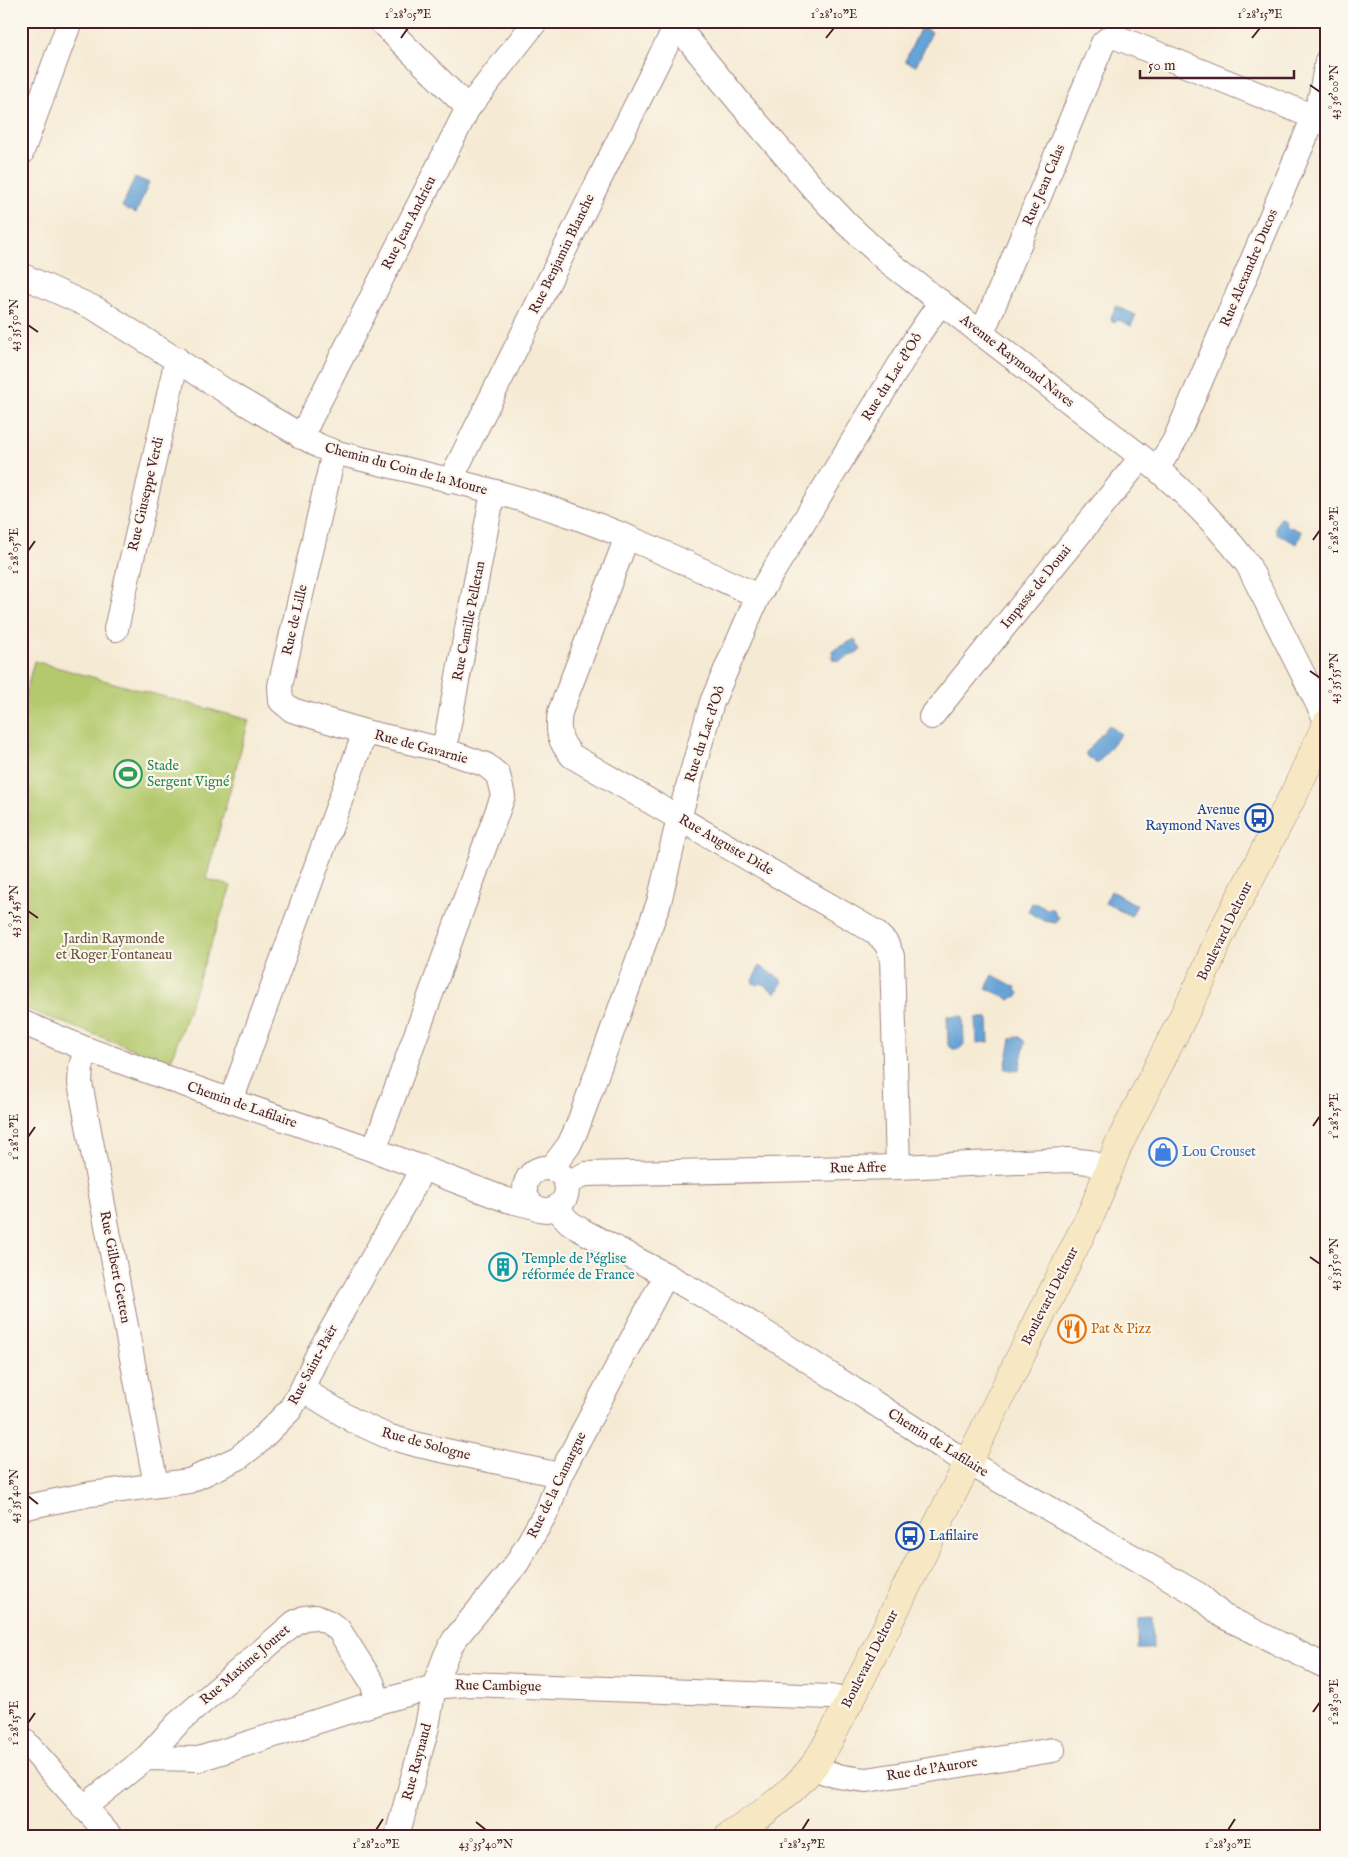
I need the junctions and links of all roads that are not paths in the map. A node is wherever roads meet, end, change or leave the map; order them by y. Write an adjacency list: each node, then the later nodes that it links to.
1 (70, 21): 8 (street)
2 (380, 21): 6 (street)
3 (536, 21): 6 (street, Rue Jean Andrieu)
4 (676, 25): 10 (street, Avenue Raymond Naves); 16 (street, Rue Benjamin Blanche)
5 (1327, 61): 7 (street, Rue Alexandre Ducos)
6 (468, 108): 13 (street, Rue Jean Andrieu)
7 (1314, 118): 11 (street, Rue Jean Calas); 15 (street, Rue Alexandre Ducos)
8 (21, 154)
9 (21, 275): 12 (street, Chemin du Coin de la Moure)
10 (941, 302): 11 (street, Avenue Raymond Naves); 19 (street, Rue du Lac d'Oô)
11 (980, 333): 15 (street, Avenue Raymond Naves)
12 (176, 359): 13 (street, Chemin du Coin de la Moure); 20 (street, Rue Giuseppe Verdi)
13 (301, 437): 14 (street, Chemin du Coin de la Moure)
14 (334, 452): 16 (street, Chemin du Coin de la Moure); 23 (street, Rue de Lille)
15 (1149, 464): 21 (street, Impasse de Douai); 22 (street, Avenue Raymond Naves)
16 (450, 481): 17 (street, Chemin du Coin de la Moure)
17 (493, 492): 18 (street, Chemin du Coin de la Moure); 24 (street, Rue Camille Pelletan)
18 (627, 537): 19 (street, Chemin du Coin de la Moure); 25 (street, Rue Auguste Dide)
19 (758, 596): 25 (street, Rue du Lac d'Oô)
20 (116, 628)
21 (931, 717)
22 (1327, 723): 33 (street, Boulevard Deltour)
23 (365, 732): 24 (street, Rue de Gavarnie); 28 (street, Rue de Gavarnie)
24 (444, 750): 30 (street, Rue de Gavarnie)
25 (679, 818): 29 (street, Rue du Lac d'Oô); 32 (street, Rue Auguste Dide)
26 (21, 1022): 27 (street, Chemin de Lafilaire)
27 (86, 1049): 28 (street, Chemin de Lafilaire); 42 (street, Rue Gilbert Getten)
28 (231, 1101): 30 (street, Chemin de Lafilaire)
29 (572, 1140): 34 (street); 35 (street, Rue du Lac d'Oô)
30 (374, 1150): 31 (street, Chemin de Lafilaire)
31 (422, 1167): 36 (street, Chemin de Lafilaire); 39 (street, Rue Saint-Paër)
32 (898, 1167): 33 (street, Rue Affre); 34 (street, Rue Affre)
33 (1109, 1170): 40 (street, Boulevard Deltour)
34 (604, 1173): 35 (street, Rue Affre)
35 (549, 1176): 36 (street, Chemin de Lafilaire); 37 (street); 37 (street, Chemin de Lafilaire)
36 (465, 1183): 37 (street, Chemin de Lafilaire)
37 (546, 1207): 38 (street, Chemin de Lafilaire)
38 (666, 1274): 40 (street, Chemin de Lafilaire); 41 (street, Rue de la Camargue)
39 (302, 1389): 41 (street, Rue de Sologne); 42 (street, Rue Saint-Paër)
40 (968, 1462): 44 (street, Chemin de Lafilaire); 46 (street, Boulevard Deltour)
41 (560, 1475): 45 (street, Rue de la Camargue)
42 (156, 1485): 43 (street, Rue Saint-Paër)
43 (21, 1508)
44 (1327, 1667)
45 (434, 1687): 46 (street, Rue Cambigue); 47 (street, Rue Cambigue); 54 (street, Rue Raynaud)
46 (850, 1700): 51 (street, Boulevard Deltour)
47 (378, 1702): 50 (street, Rue Cambigue); 50 (street, Rue Maxime Jouret)
48 (21, 1737): 52 (street)
49 (1053, 1750): 51 (street, Rue de l'Aurore)
50 (146, 1758): 52 (street)
51 (813, 1767): 55 (street, Boulevard Deltour)
52 (83, 1808): 53 (street)
53 (110, 1836)
54 (397, 1836)
55 (729, 1836)

